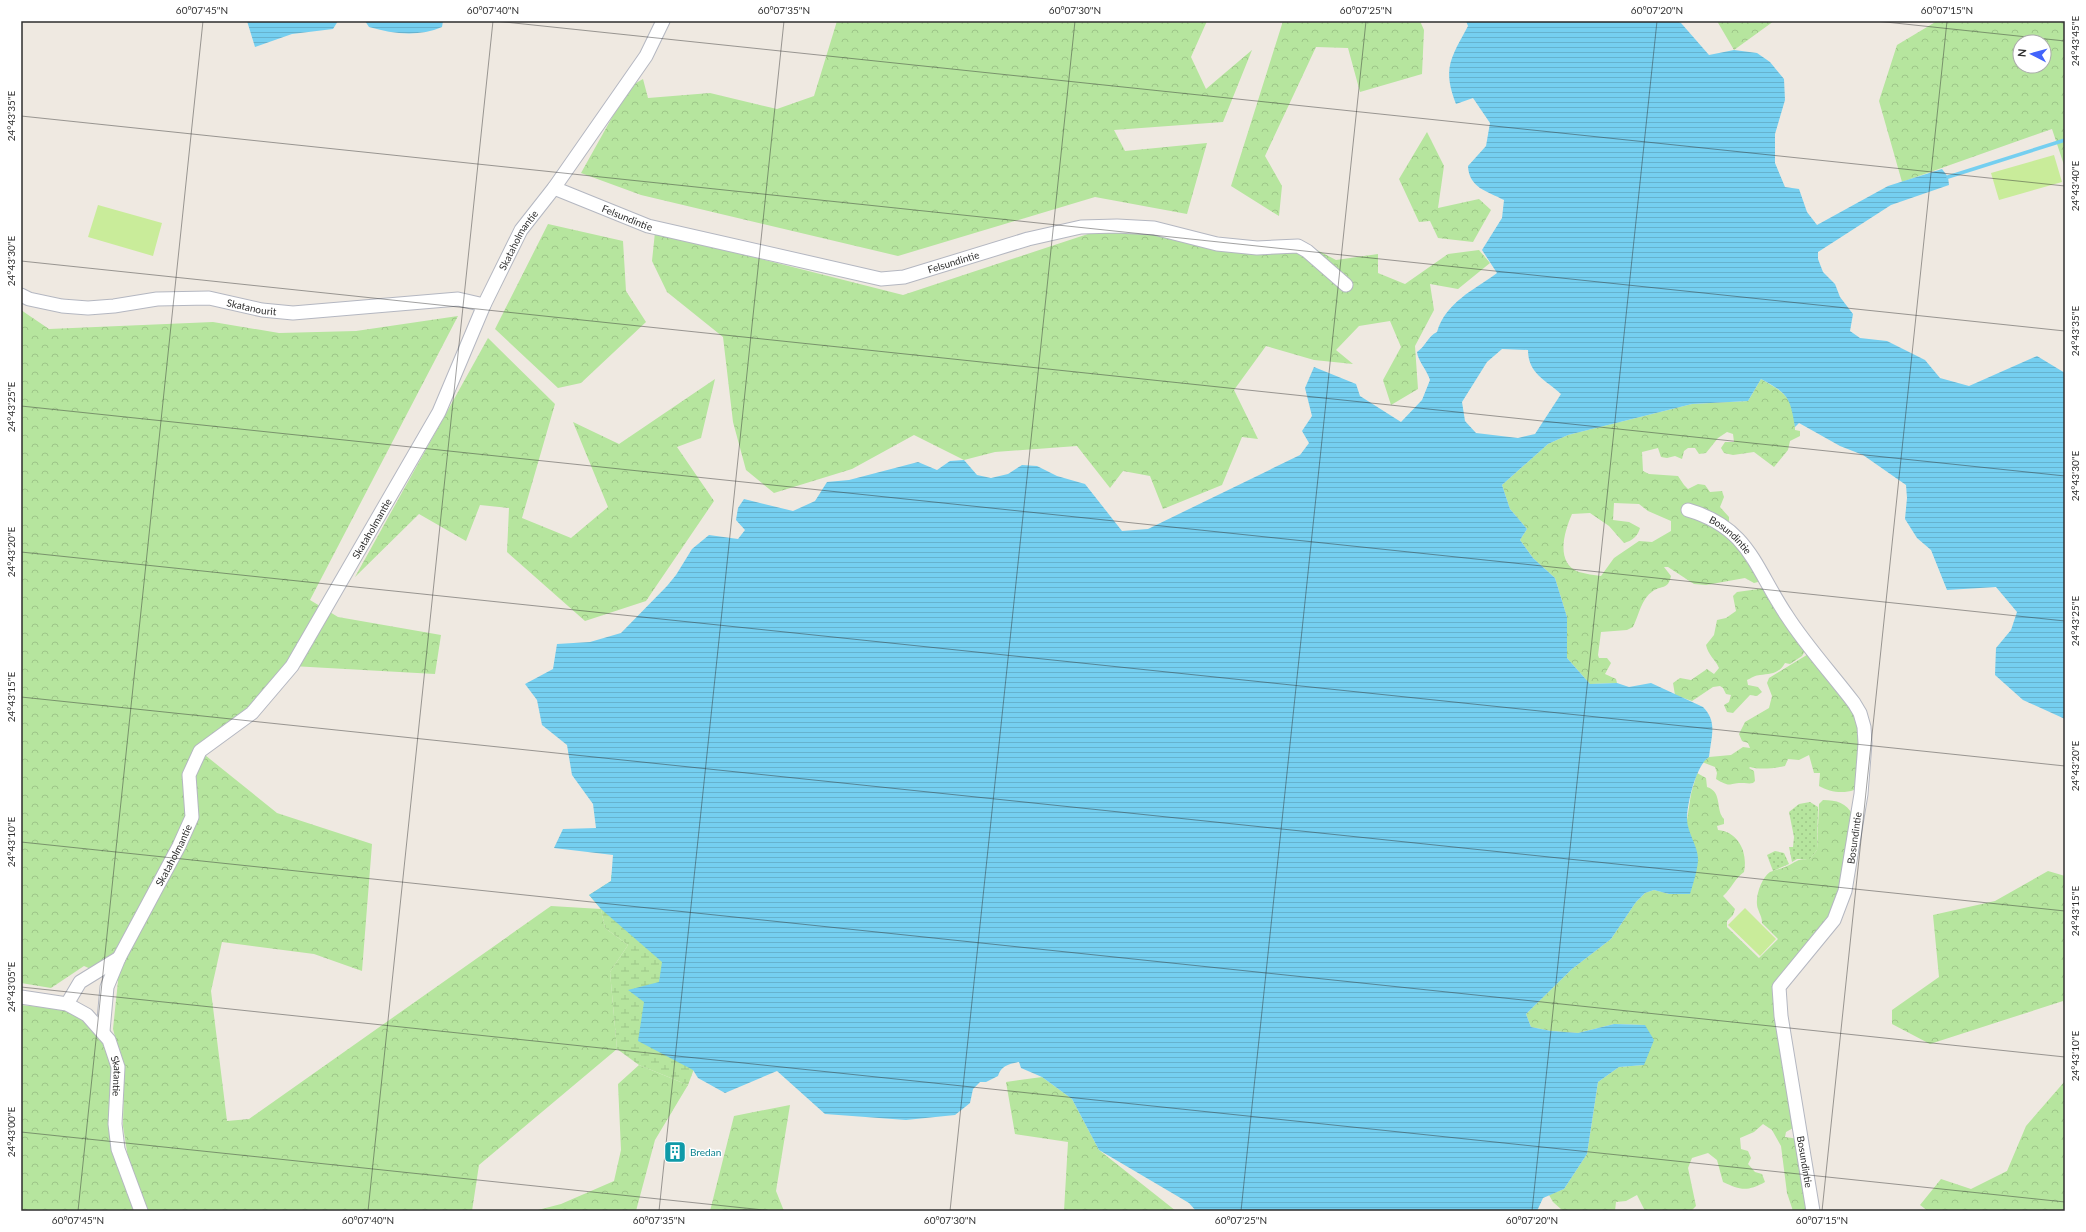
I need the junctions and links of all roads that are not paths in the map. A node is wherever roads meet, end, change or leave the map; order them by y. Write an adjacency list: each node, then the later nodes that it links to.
1 (663, 21): 2 (street, Skataholmantie)
2 (554, 188): 3 (street, Felsundintie); 5 (street, Skataholmantie)
3 (1346, 285)
4 (21, 295): 5 (street, Skatanourit)
5 (484, 305): 7 (street, Skataholmantie)
6 (1688, 510): 12 (street, Bosundintie)
7 (119, 958): 9 (street); 10 (street, Skataholmantie)
8 (21, 997): 9 (street, Skatantie)
9 (67, 1004): 10 (street, Skatantie)
10 (103, 1031): 11 (street, Skatantie)
11 (141, 1211)
12 (1813, 1211)

